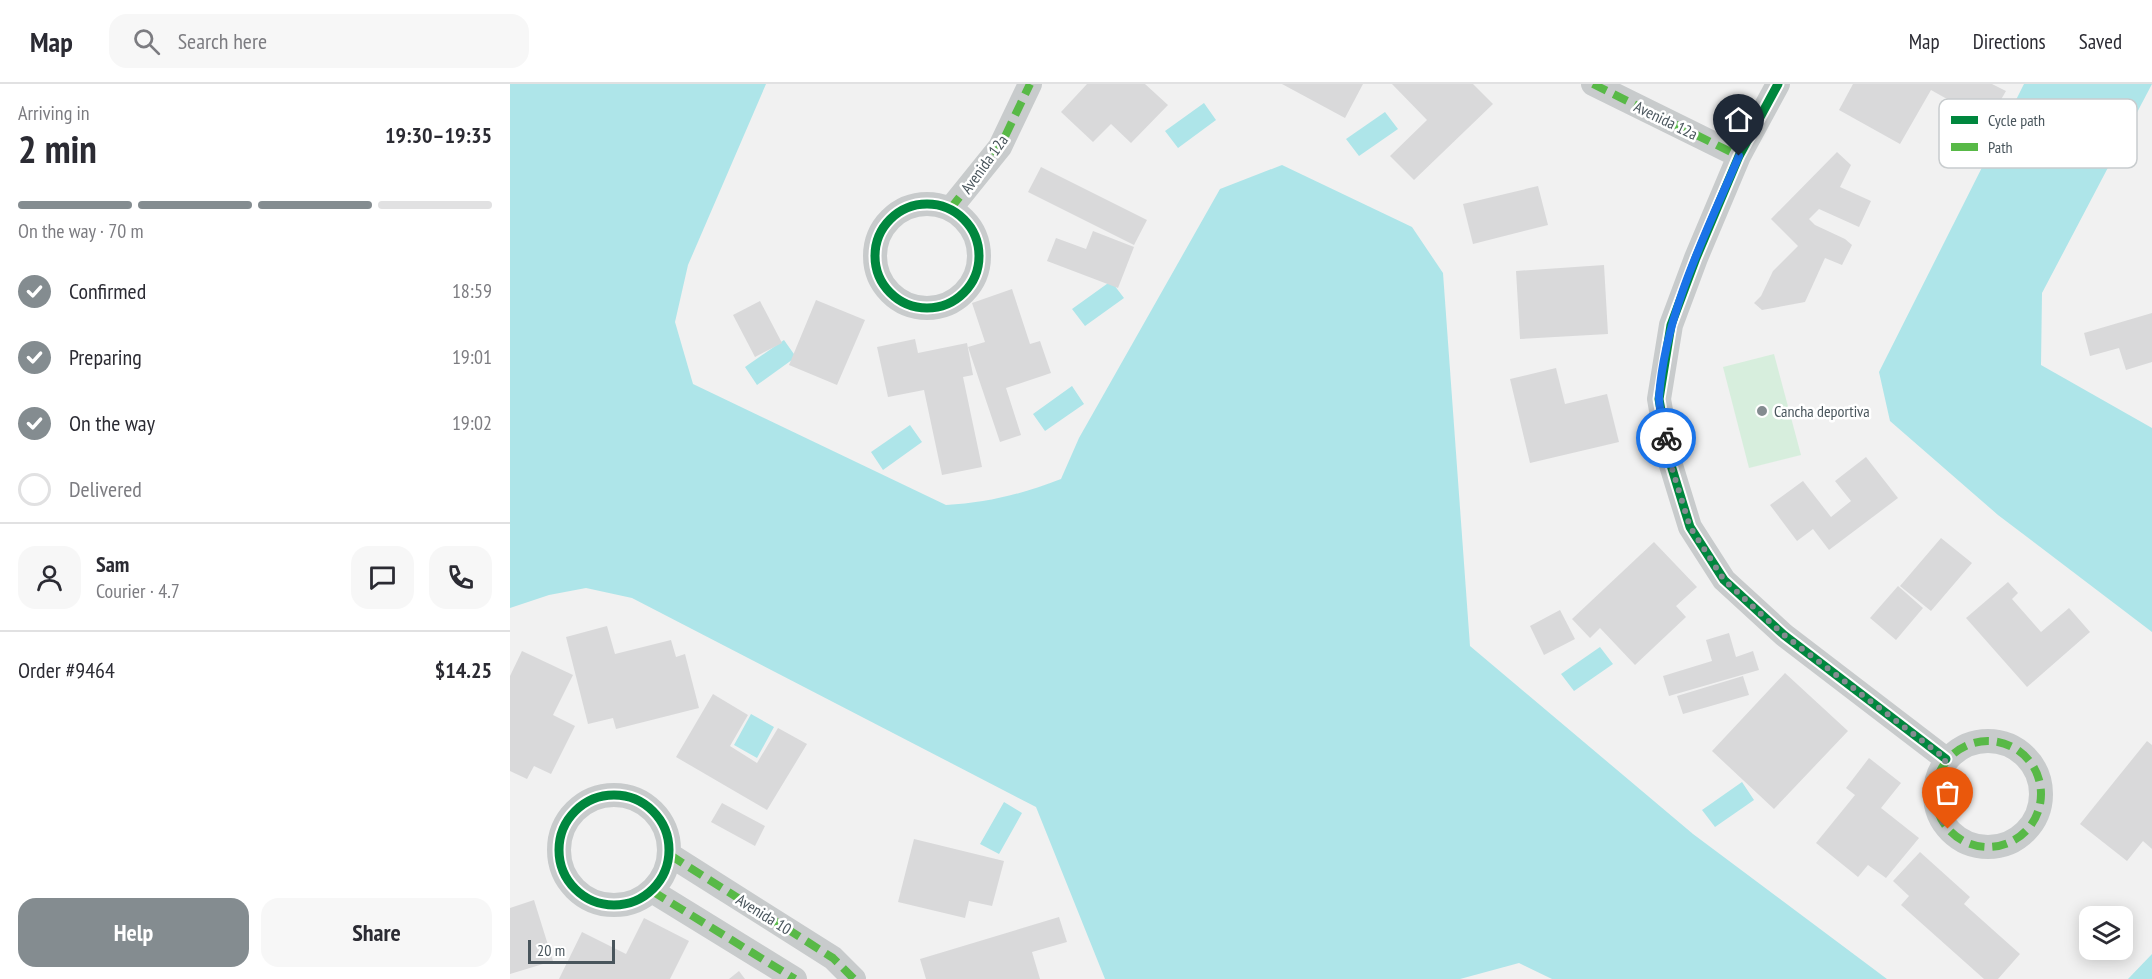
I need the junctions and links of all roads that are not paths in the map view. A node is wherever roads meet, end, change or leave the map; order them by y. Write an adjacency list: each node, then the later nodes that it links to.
1 (1030, 84): 5 (street, Avenida 12a)
2 (1593, 84): 4 (street, Avenida 12a)
3 (1778, 84): 4 (street)
4 (1739, 156): 6 (street)
5 (950, 209): 5 (street)
6 (1946, 759): 6 (street)
7 (670, 855): 8 (street); 8 (street); 10 (street, Avenida 10)
8 (652, 891): 9 (street)
9 (795, 979)
10 (854, 979)

